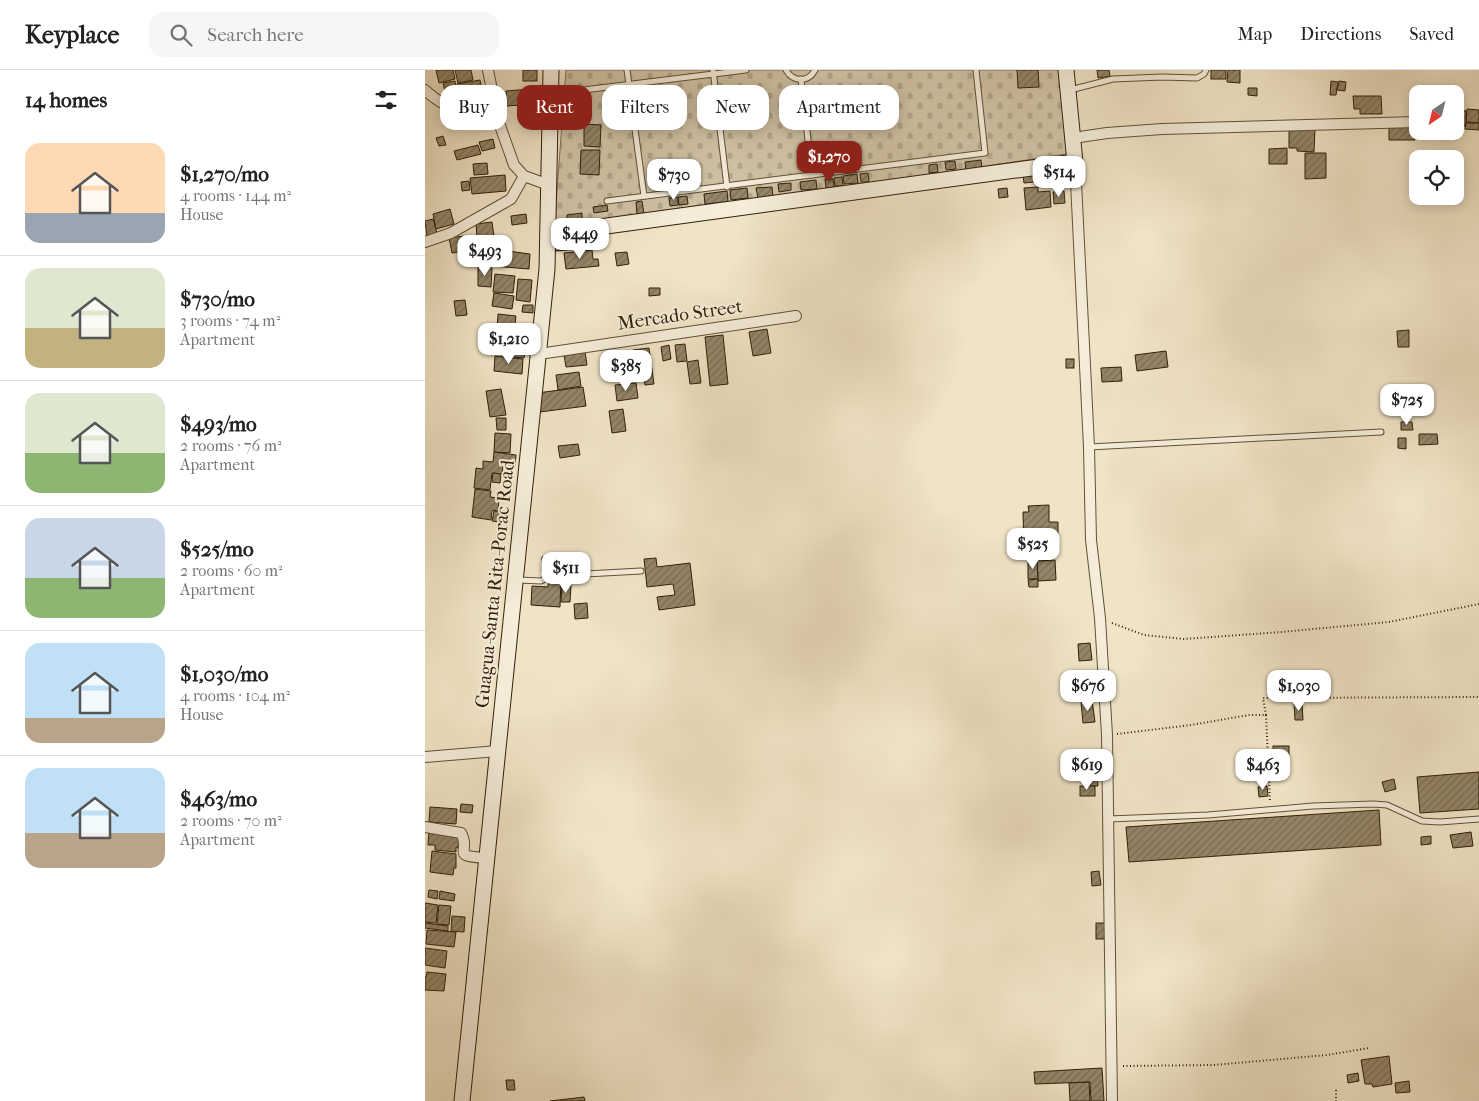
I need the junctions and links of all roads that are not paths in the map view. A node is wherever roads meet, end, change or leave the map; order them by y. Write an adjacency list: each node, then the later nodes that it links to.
1 (488, 70): 12 (street)
2 (551, 70): 13 (main road, Guagua-Santa Rita-Porac Road)
3 (627, 70): 14 (lane)
4 (746, 70): 10 (lane)
5 (786, 70): 11 (lane)
6 (815, 70): 11 (lane)
7 (976, 70): 24 (lane)
8 (1066, 70): 16 (main road)
9 (1206, 70): 16 (lane)
10 (713, 72): 14 (lane); 27 (lane)
11 (801, 79): 24 (lane)
12 (491, 85)
13 (551, 85)
14 (629, 85)
15 (425, 90): 17 (street)
16 (1067, 91): 22 (main road)
17 (440, 102)
18 (1409, 122): 22 (street)
19 (502, 130): 25 (street)
20 (550, 130): 26 (main road, Guagua-Santa Rita-Porac Road)
21 (635, 130): 28 (lane)
22 (1073, 138): 23 (main road)
23 (1075, 162): 30 (main road); 35 (street)
24 (812, 175): 27 (lane)
25 (525, 176): 26 (street); 31 (street)
26 (549, 185): 30 (main road, Guagua-Santa Rita-Porac Road)
27 (727, 186): 28 (lane)
28 (644, 196): 29 (lane)
29 (607, 201)
30 (548, 234): 33 (main road, Guagua-Santa Rita-Porac Road)
31 (425, 242)
32 (796, 316): 33 (street, Mercado Street)
33 (539, 354): 37 (main road, Guagua-Santa Rita-Porac Road)
34 (1381, 432): 35 (lane)
35 (1089, 447): 40 (street)
36 (641, 571): 37 (lane)
37 (515, 580): 38 (main road, Guagua-Santa Rita-Porac Road)
38 (498, 751): 39 (street); 43 (main road, Guagua-Santa Rita-Porac Road)
39 (425, 757)
40 (1109, 819): 41 (lane); 45 (street)
41 (1479, 819)
42 (425, 827): 43 (street)
43 (487, 858): 44 (main road, Guagua-Santa Rita-Porac Road)
44 (462, 1101)
45 (1112, 1101)

